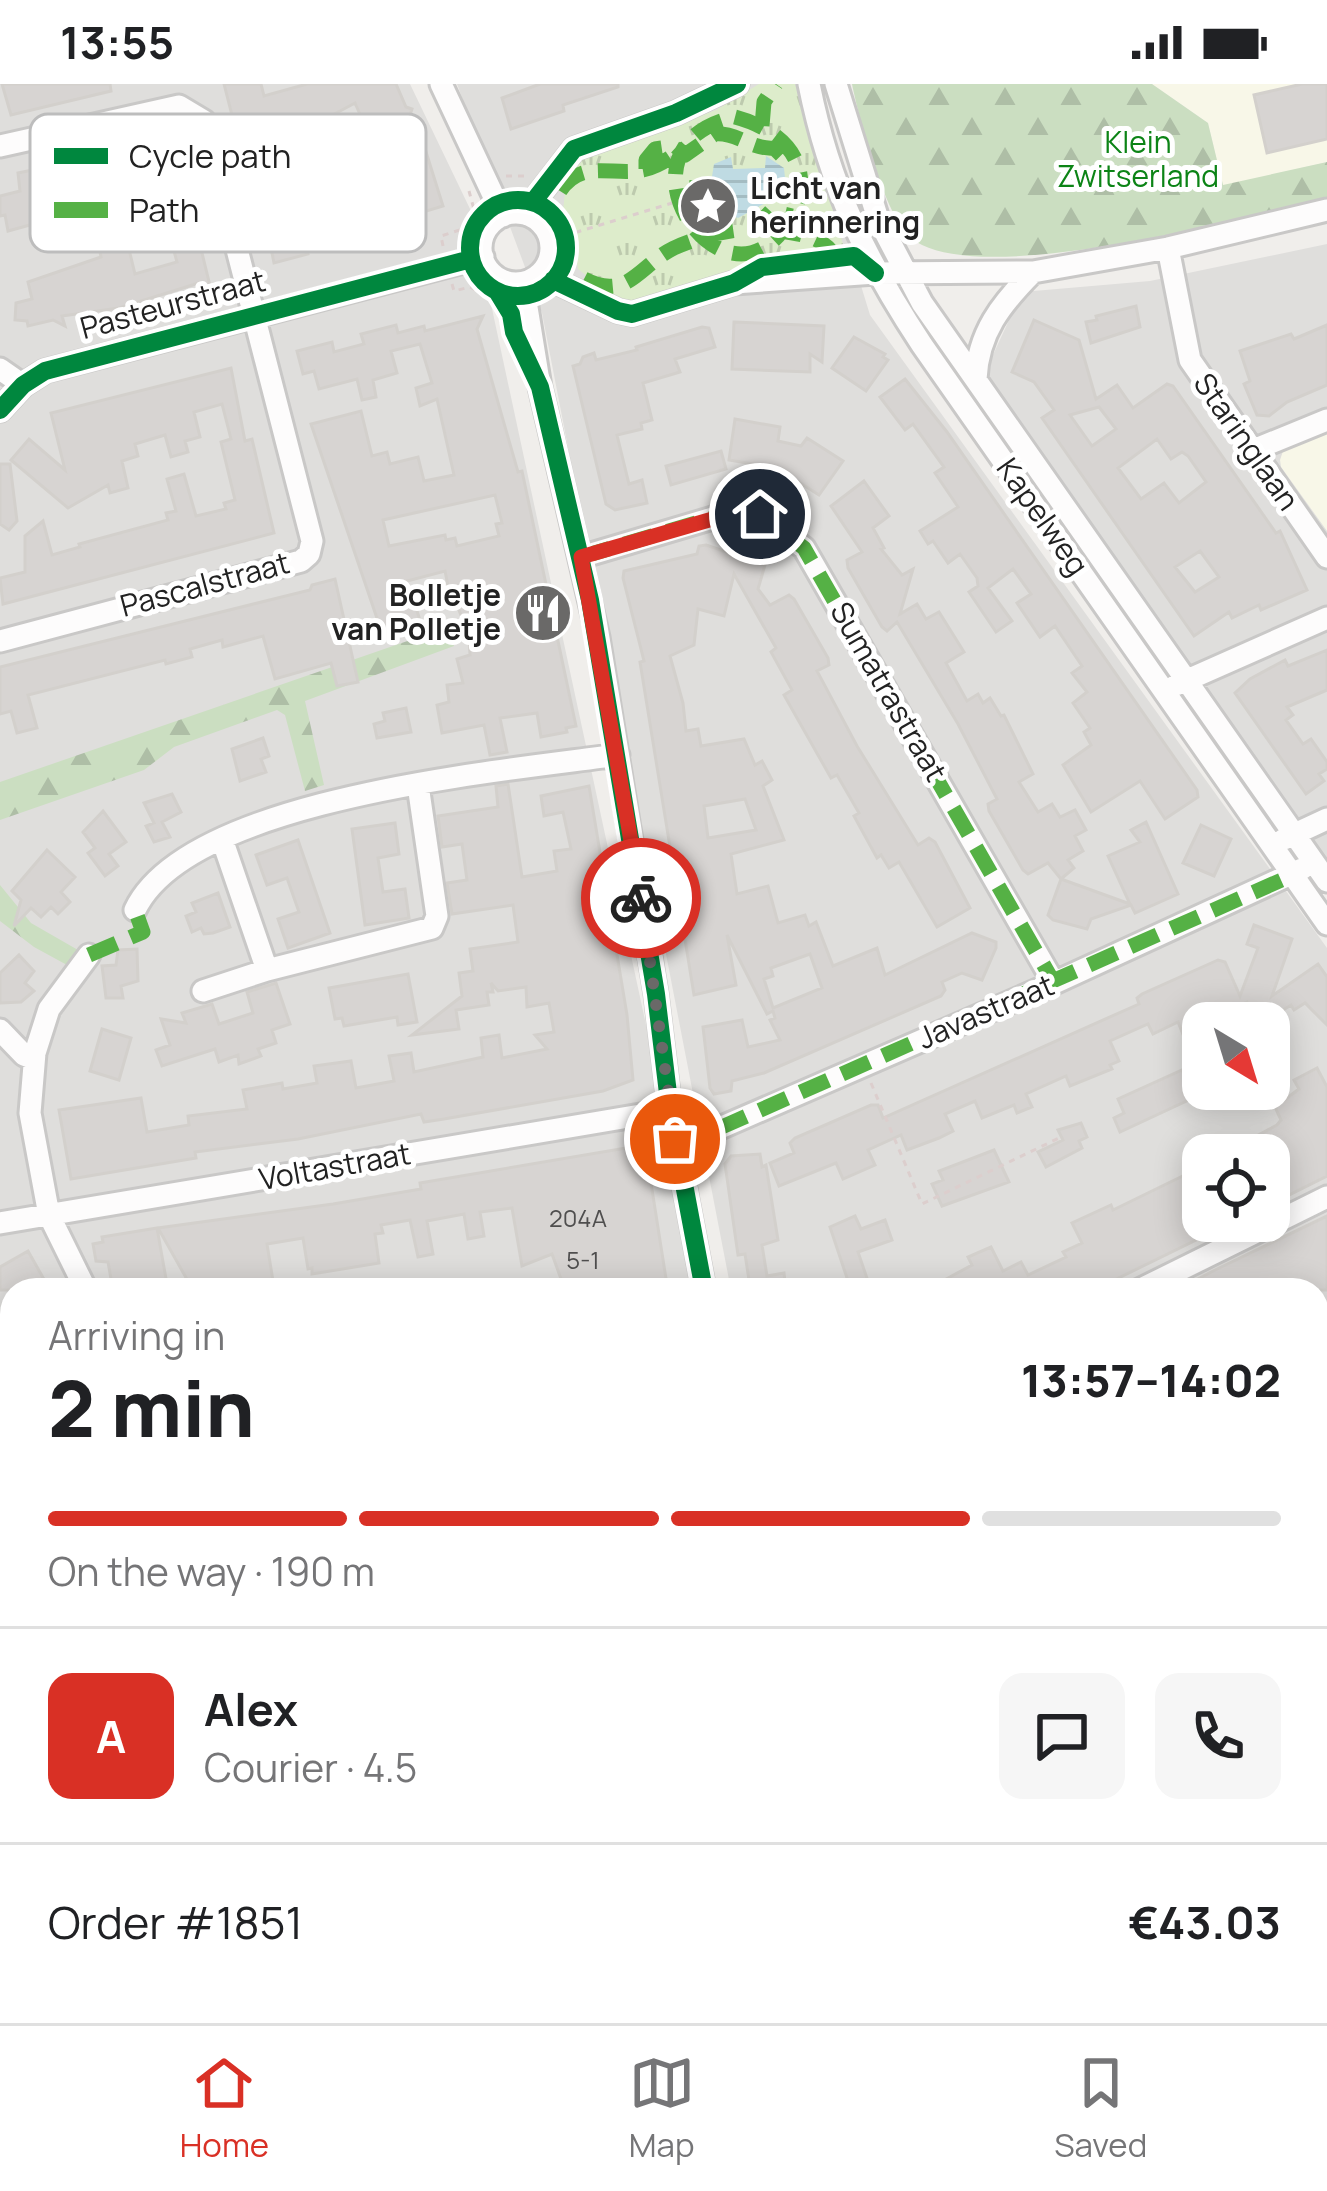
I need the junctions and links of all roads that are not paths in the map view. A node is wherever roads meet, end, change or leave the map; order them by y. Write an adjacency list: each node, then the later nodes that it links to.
1 (440, 84): 9 (street)
2 (737, 84): 9 (street)
3 (809, 84): 15 (street, Kapelweg)
4 (836, 84): 16 (street, Kapelweg)
5 (143, 114): 6 (street)
6 (196, 114)
7 (30, 139): 8 (street)
8 (0, 146)
9 (510, 209): 13 (street); 17 (street)
10 (1327, 210): 11 (street)
11 (1168, 248): 14 (street); 24 (street, Staringlaan)
12 (239, 252): 18 (street)
13 (477, 258): 17 (street); 18 (street, Pasteurstraat)
14 (1034, 272): 16 (street); 20 (street)
15 (875, 273): 16 (street); 17 (street); 30 (street, Kapelweg)
16 (906, 275): 20 (street, Kapelweg)
17 (535, 283): 25 (street)
18 (254, 314): 21 (street, Pasteurstraat); 28 (street, Pascalstraat)
19 (0, 369): 21 (street)
20 (976, 379): 29 (street, Kapelweg)
21 (23, 385): 22 (street)
22 (0, 410)
23 (1327, 420): 24 (street)
24 (1251, 451): 26 (street, Staringlaan)
25 (581, 557): 31 (street); 44 (street, Sumatrastraat)
26 (1327, 557)
27 (1327, 618): 29 (street)
28 (0, 640)
29 (1186, 678): 30 (street); 34 (street, Kapelweg)
30 (1165, 692): 36 (street, Kapelweg)
31 (618, 754): 32 (street); 48 (street)
32 (418, 785): 35 (street); 43 (street)
33 (1327, 819): 34 (street)
34 (1293, 833): 36 (street); 37 (street, Kapelweg)
35 (222, 839): 40 (street); 43 (street)
36 (1274, 847): 38 (street, Kapelweg)
37 (1313, 861): 38 (street, Javastraat); 39 (street, Kapelweg)
38 (1293, 875): 41 (street, Kapelweg); 44 (street, Javastraat)
39 (1327, 881)
40 (135, 910)
41 (1327, 924)
42 (89, 955): 47 (street)
43 (267, 970): 45 (street)
44 (1054, 983): 49 (street, Javastraat)
45 (203, 992)
46 (0, 1030): 47 (street)
47 (34, 1059): 51 (street)
48 (670, 1110): 49 (street); 51 (street, Voltastraat)
49 (675, 1139): 54 (street)
50 (1327, 1197): 55 (street)
51 (49, 1215): 52 (street, Voltastraat); 53 (street)
52 (0, 1223)
53 (80, 1278)
54 (702, 1278)
55 (1163, 1278)

